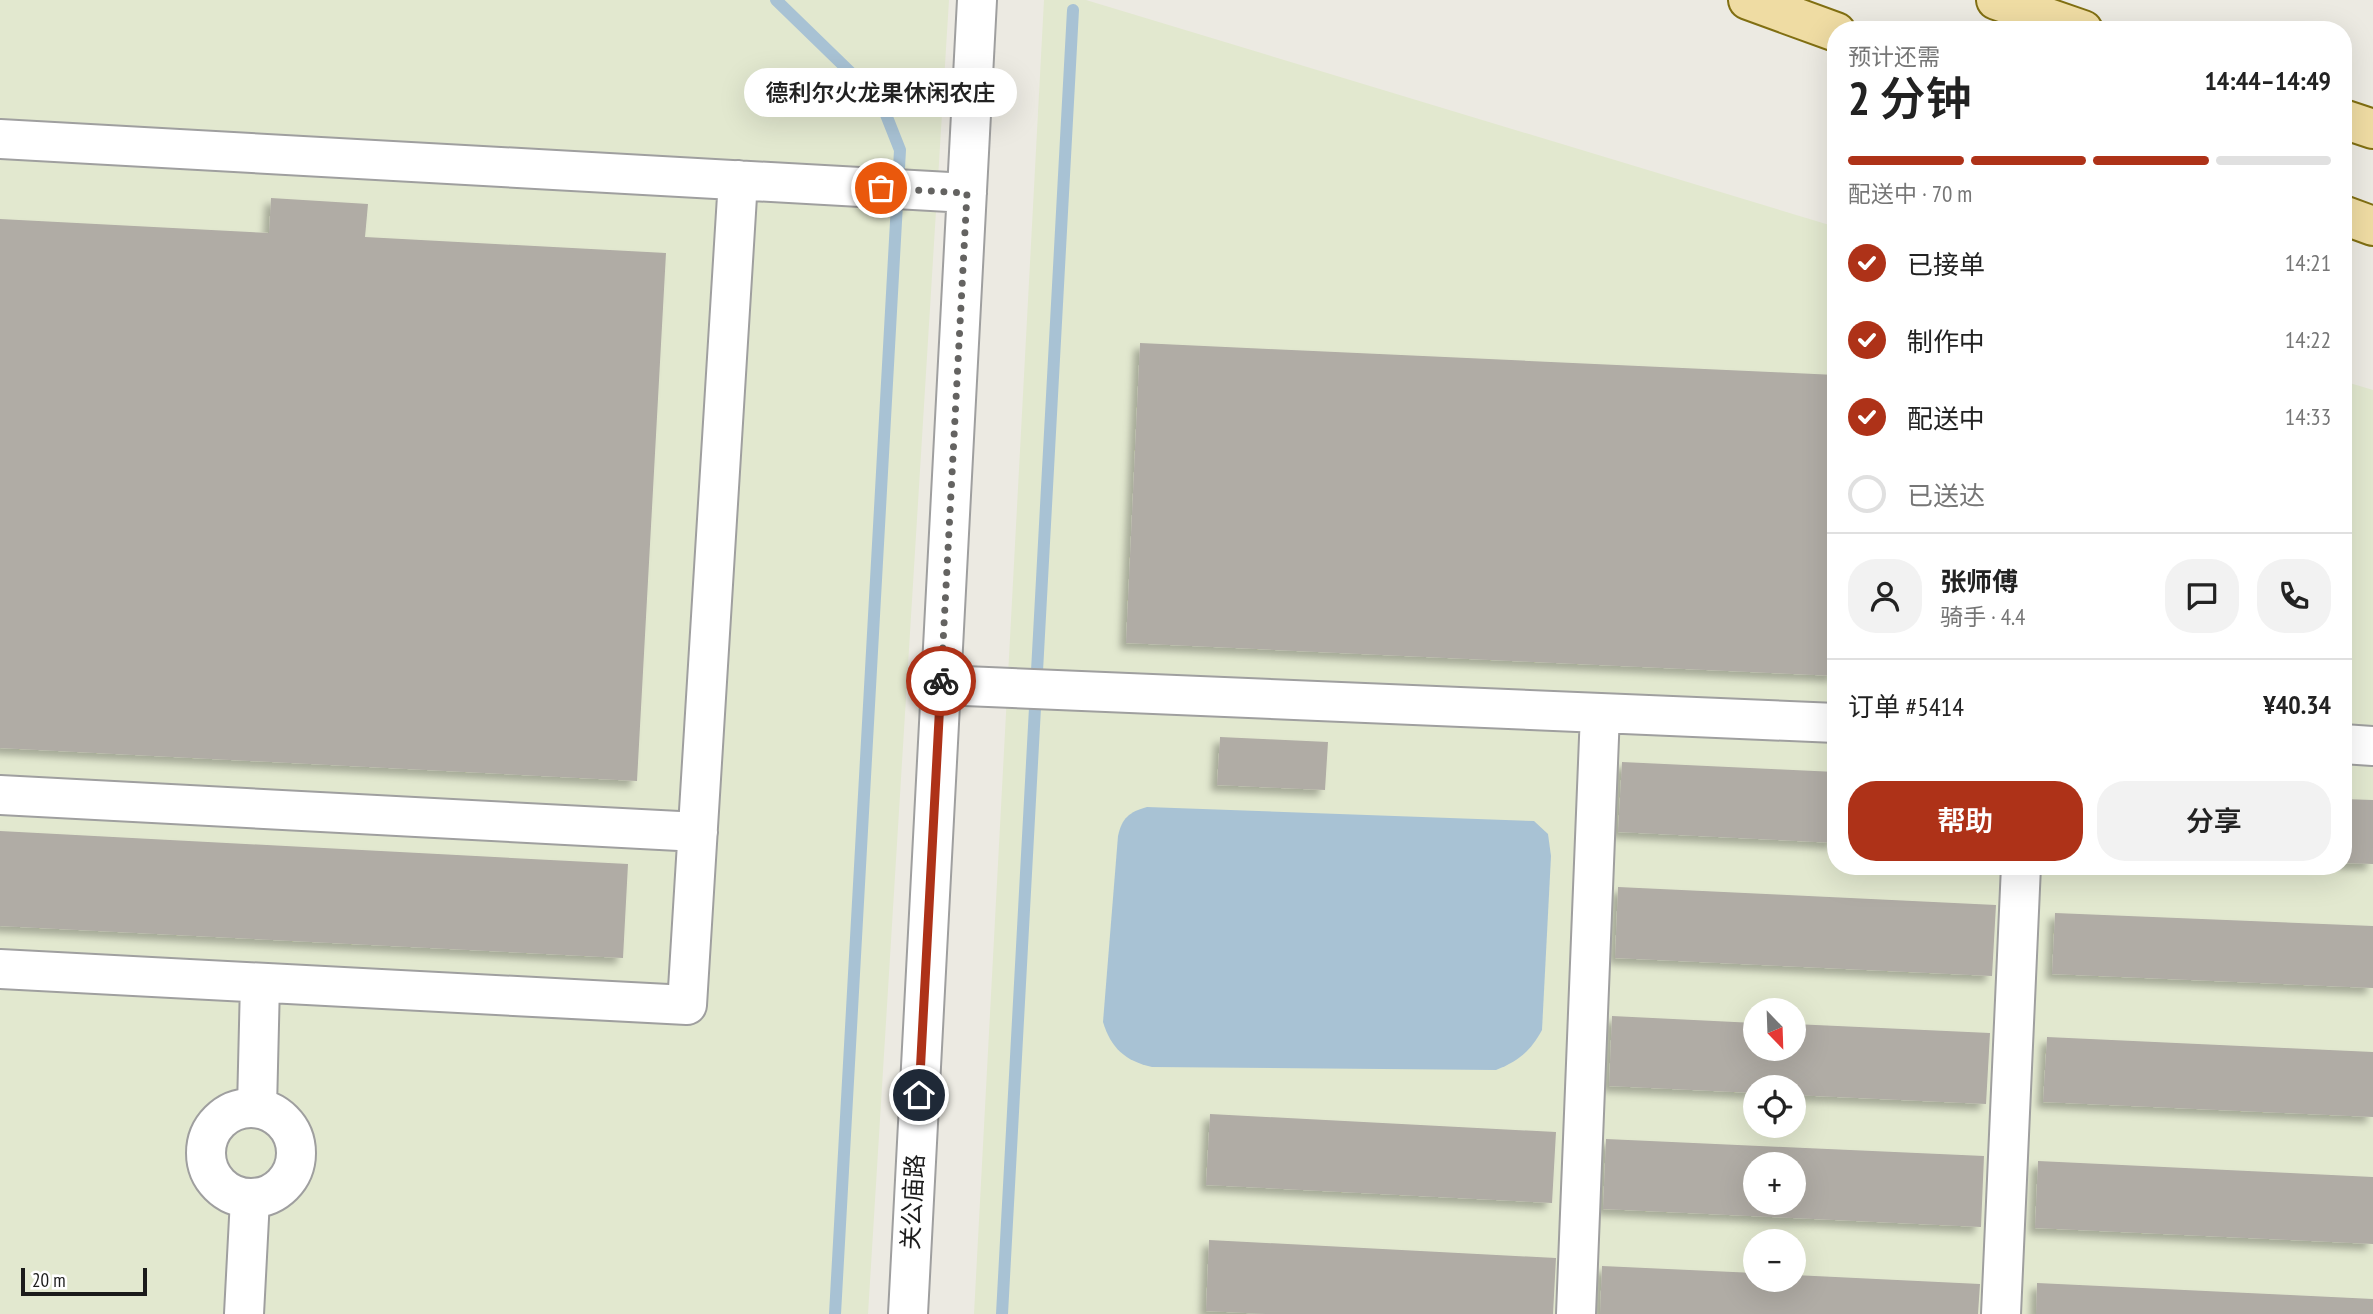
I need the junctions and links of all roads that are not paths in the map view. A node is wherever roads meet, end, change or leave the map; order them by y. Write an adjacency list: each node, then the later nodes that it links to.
1 (977, 0): 10 (street, 关公庙路)
2 (1748, 0): 5 (main road)
3 (1996, 0): 4 (main road)
4 (2057, 21)
5 (1827, 29)
6 (2352, 122): 7 (main road)
7 (2373, 129)
8 (0, 139): 9 (street)
9 (738, 180): 10 (street); 19 (street)
10 (967, 193): 13 (street, 关公庙路)
11 (2352, 218): 12 (main road)
12 (2373, 226)
13 (941, 685): 14 (street); 26 (street, 关公庙路)
14 (1600, 713): 15 (street); 27 (street)
15 (1827, 723)
16 (2352, 745): 17 (street)
17 (2373, 746)
18 (0, 795): 19 (street)
19 (698, 832): 22 (street)
20 (2021, 875): 28 (street)
21 (0, 969): 22 (street)
22 (260, 983): 23 (street)
23 (257, 1108): 24 (street); 24 (street)
24 (250, 1199): 25 (street)
25 (244, 1314)
26 (908, 1314)
27 (1576, 1314)
28 (2001, 1314)

